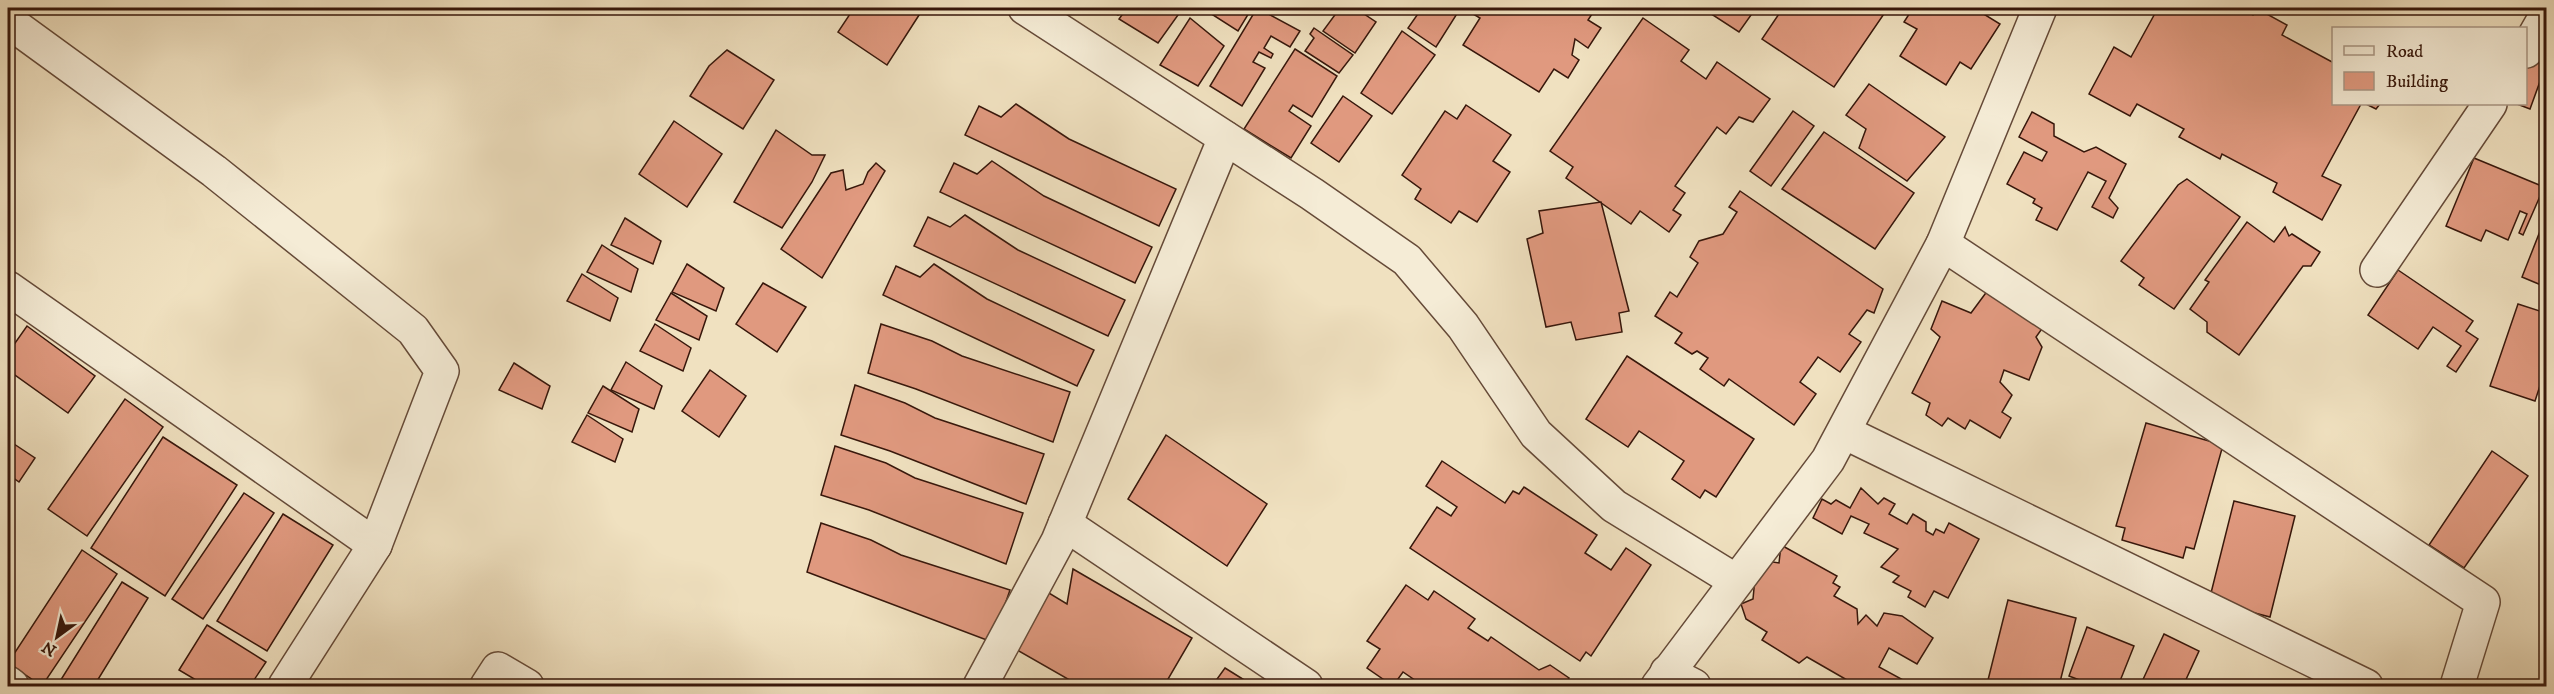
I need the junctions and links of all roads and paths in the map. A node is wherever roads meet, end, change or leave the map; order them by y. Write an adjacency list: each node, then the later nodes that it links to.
1 (1025, 8): 7 (street)
2 (2040, 8): 8 (street)
3 (2547, 16): 5 (street)
4 (8, 21): 13 (street)
5 (2527, 49)
6 (2489, 105): 9 (street)
7 (1225, 138): 12 (street); 14 (street)
8 (1943, 244): 11 (street); 24 (street)
9 (2378, 270)
10 (8, 288): 13 (street)
11 (1844, 432): 14 (street); 23 (street)
12 (1065, 524): 21 (street); 22 (street)
13 (375, 545): 18 (street)
14 (1736, 581): 15 (street)
15 (1673, 682)
16 (8, 683): 17 (street)
17 (12, 687)
18 (285, 687)
19 (487, 687): 20 (street)
20 (527, 687)
21 (980, 687)
22 (1305, 687)
23 (2366, 687)
24 (2457, 687)

